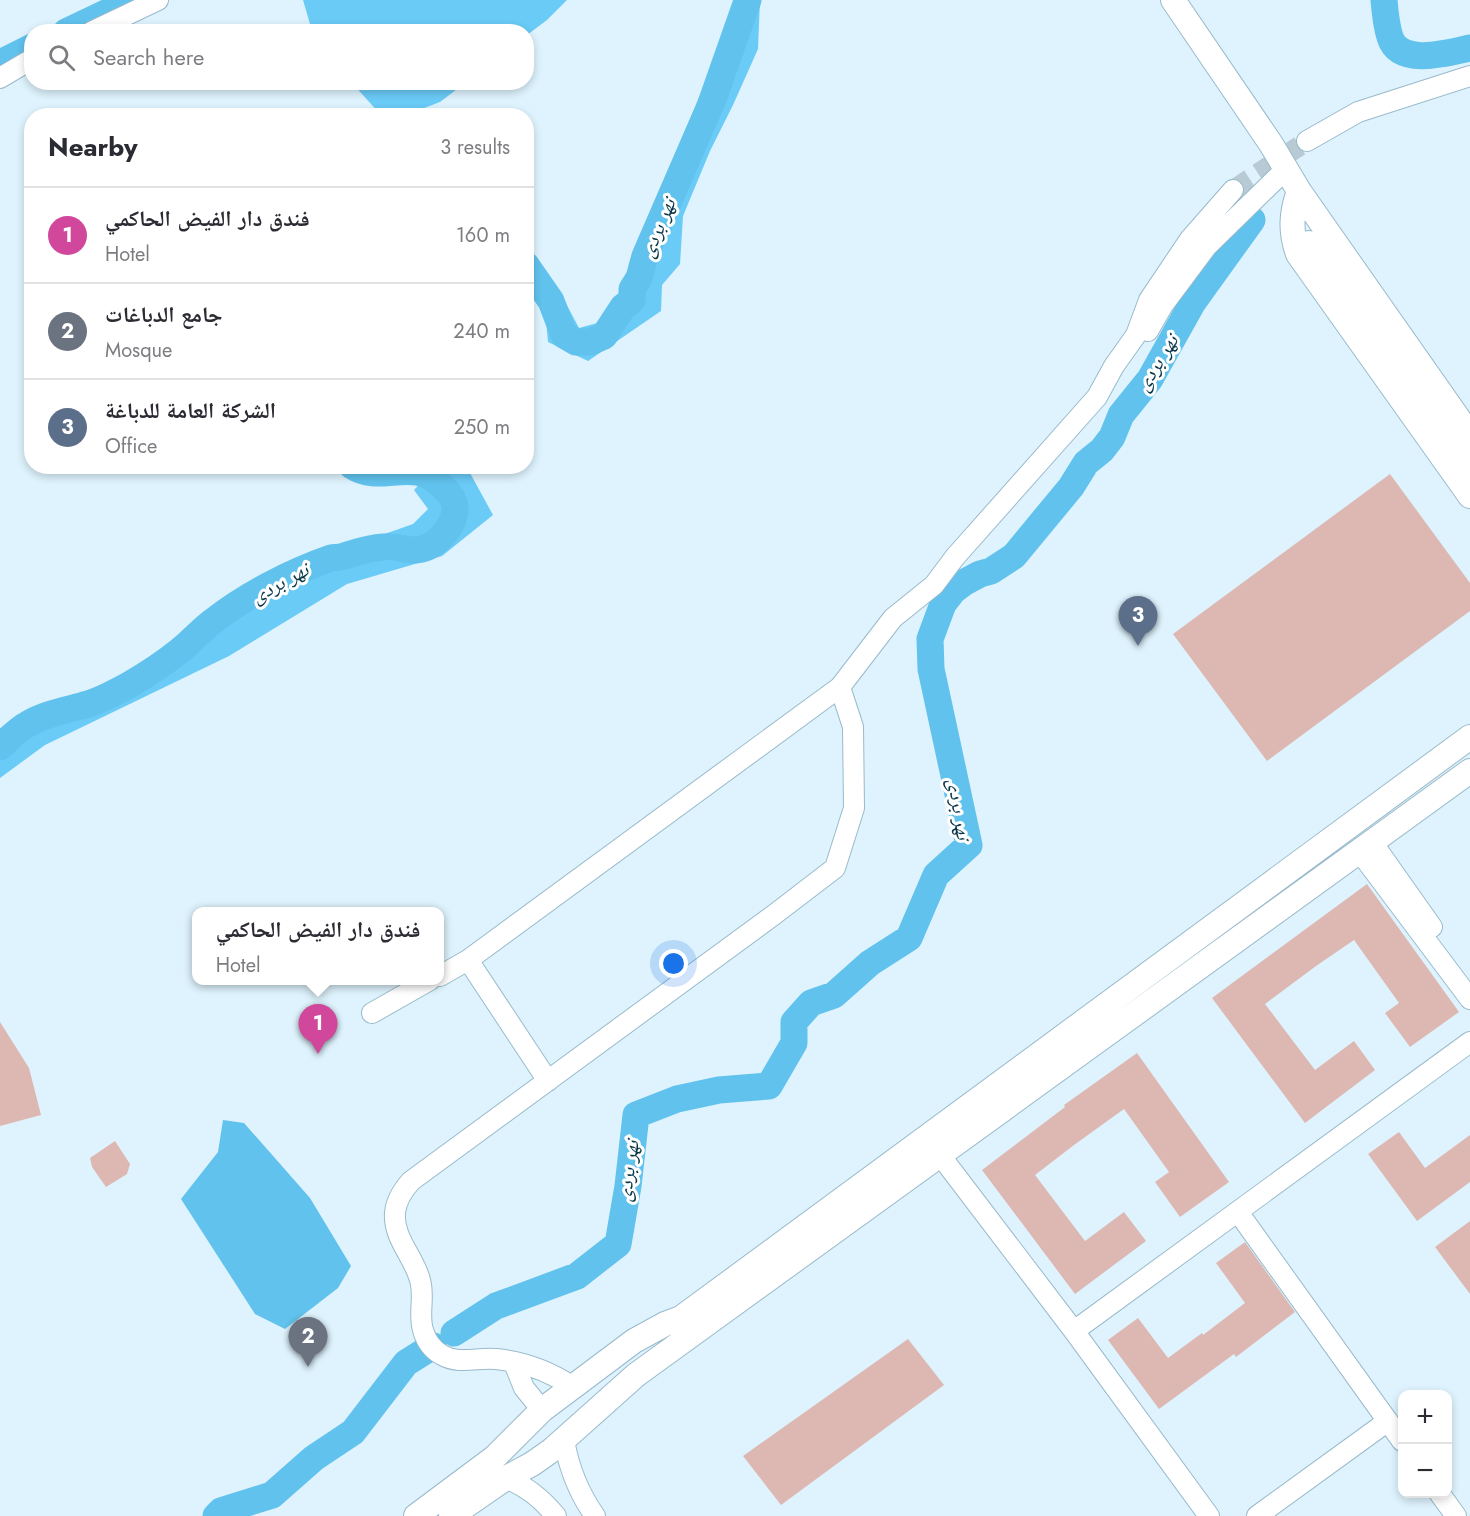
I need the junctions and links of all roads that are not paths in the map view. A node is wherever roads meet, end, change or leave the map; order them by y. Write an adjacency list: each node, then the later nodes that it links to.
1 (158, 0): 3 (street)
2 (1173, 0): 8 (main road)
3 (103, 24)
4 (24, 64): 6 (street)
5 (1470, 76): 7 (street)
6 (0, 78)
7 (1307, 141)
8 (1286, 169): 10 (main road); 15 (street)
9 (1233, 190): 15 (street)
10 (1299, 191): 11 (main road); 14 (main road)
11 (1431, 395): 12 (main road); 13 (main road)
12 (1470, 435)
13 (1470, 467)
14 (1470, 496)
15 (955, 557): 16 (street)
16 (840, 687): 20 (street); 27 (street)
17 (1470, 737): 32 (main road)
18 (1470, 771): 19 (main road)
19 (1365, 846): 22 (street); 24 (street); 28 (main road)
20 (468, 960): 21 (street); 27 (street)
21 (444, 973)
22 (1470, 980)
23 (423, 985): 25 (street)
24 (1470, 999)
25 (372, 1013)
26 (1470, 1042): 29 (street)
27 (548, 1081): 31 (street)
28 (940, 1155): 30 (street); 36 (main road)
29 (1238, 1212): 30 (street); 34 (street)
30 (1074, 1331): 43 (street)
31 (514, 1363): 32 (street); 33 (street)
32 (573, 1387): 33 (main road)
33 (542, 1410): 39 (main road)
34 (1388, 1421): 35 (street); 44 (street)
35 (1398, 1435)
36 (564, 1440): 37 (main road); 42 (street)
37 (506, 1478): 40 (main road); 41 (street)
38 (1443, 1498): 45 (street)
39 (416, 1516)
40 (451, 1516)
41 (555, 1516)
42 (595, 1516)
43 (1209, 1516)
44 (1257, 1516)
45 (1456, 1516)

